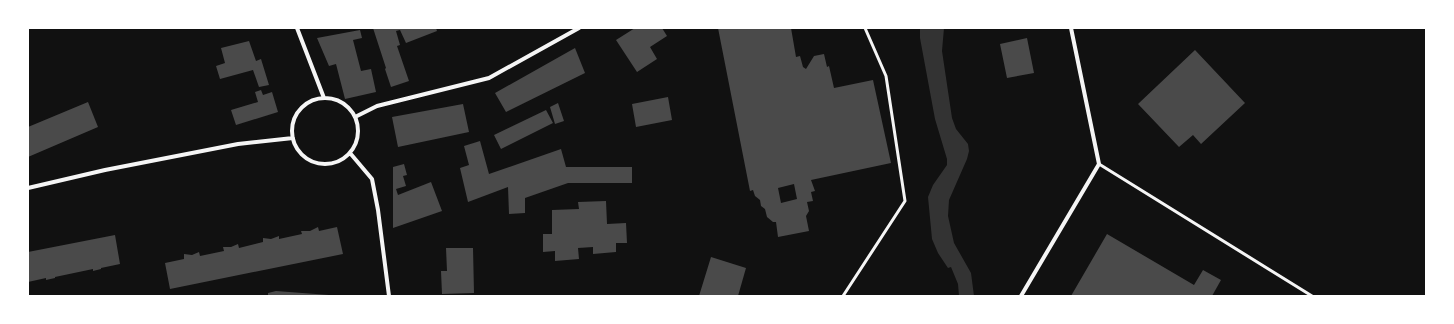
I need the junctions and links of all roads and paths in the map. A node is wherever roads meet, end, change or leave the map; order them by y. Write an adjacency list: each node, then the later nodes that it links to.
1 (297, 28): 5 (street)
2 (579, 28): 6 (street)
3 (865, 28): 12 (lane)
4 (1071, 28): 9 (street)
5 (324, 98): 6 (street); 7 (street)
6 (355, 117): 8 (street)
7 (293, 138): 8 (street); 10 (street)
8 (350, 153): 11 (street)
9 (1099, 164): 13 (street); 14 (lane)
10 (28, 188)
11 (389, 296)
12 (843, 296)
13 (1022, 296)
14 (1312, 296)

